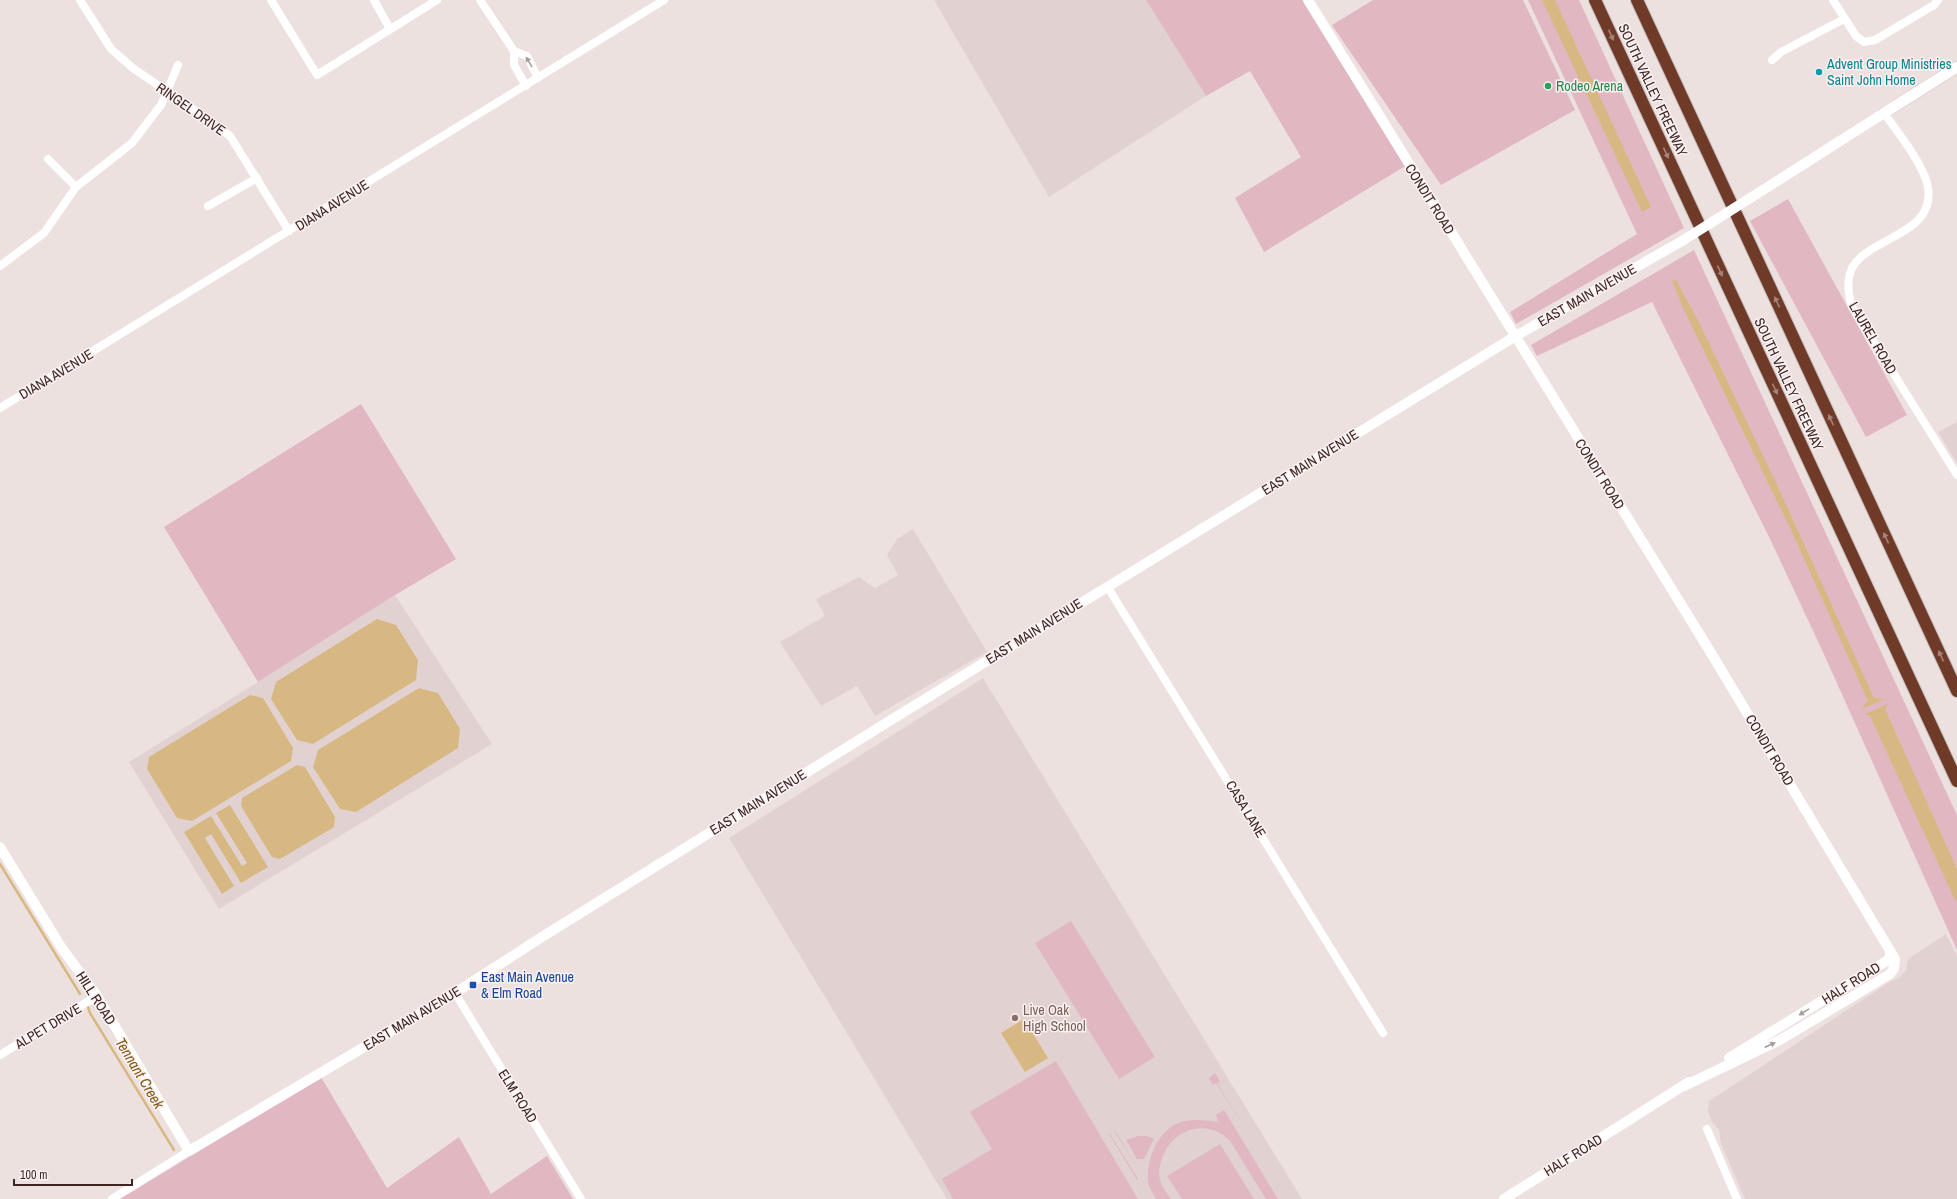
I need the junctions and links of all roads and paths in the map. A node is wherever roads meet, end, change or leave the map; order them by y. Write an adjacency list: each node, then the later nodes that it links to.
1 (80, 0): 20 (street, RINGEL DRIVE)
2 (271, 0): 13 (street)
3 (374, 0): 13 (street)
4 (437, 0): 13 (street)
5 (480, 0): 14 (street)
6 (664, 0): 18 (street, DIANA AVENUE)
7 (1308, 0): 28 (street, CONDIT ROAD)
8 (1595, 0): 33 (highway, SOUTH VALLEY FREEWAY, one-way to 33)
9 (1637, 0): 32 (highway, SOUTH VALLEY FREEWAY, one-way to 9)
10 (1833, 0): 12 (street)
11 (1938, 0): 12 (street)
12 (1844, 19): 15 (street)
13 (390, 29)
14 (514, 52): 18 (street, one-way to 14); 19 (street)
15 (1772, 60)
16 (178, 65): 20 (street)
17 (1957, 67): 21 (main road, EAST MAIN AVENUE)
18 (538, 78): 19 (street, DIANA AVENUE)
19 (526, 86): 26 (street, DIANA AVENUE)
20 (167, 92): 23 (street, RINGEL DRIVE); 24 (street)
21 (1884, 113): 28 (street, EAST MAIN AVENUE, bridge); 30 (street, LAUREL ROAD)
22 (48, 159): 24 (street)
23 (257, 178): 25 (street); 26 (street, RINGEL DRIVE)
24 (76, 187): 27 (street)
25 (208, 206)
26 (289, 231): 29 (street, DIANA AVENUE)
27 (0, 266)
28 (1514, 336): 31 (street, EAST MAIN AVENUE); 35 (street, CONDIT ROAD)
29 (0, 408)
30 (1957, 475)
31 (1107, 586): 36 (street, EAST MAIN AVENUE); 38 (street, CASA LANE)
32 (1957, 691)
33 (1957, 781)
34 (0, 847): 37 (street, HILL ROAD)
35 (1890, 950): 44 (street, HALF ROAD)
36 (455, 993): 41 (street, EAST MAIN AVENUE); 43 (street, ELM ROAD)
37 (97, 996): 39 (street, ALPET DRIVE); 41 (street, HILL ROAD)
38 (1383, 1033)
39 (0, 1055)
40 (1707, 1129): 45 (street)
41 (189, 1151): 42 (street, EAST MAIN AVENUE)
42 (112, 1199)
43 (581, 1199)
44 (1504, 1199)
45 (1737, 1199)

